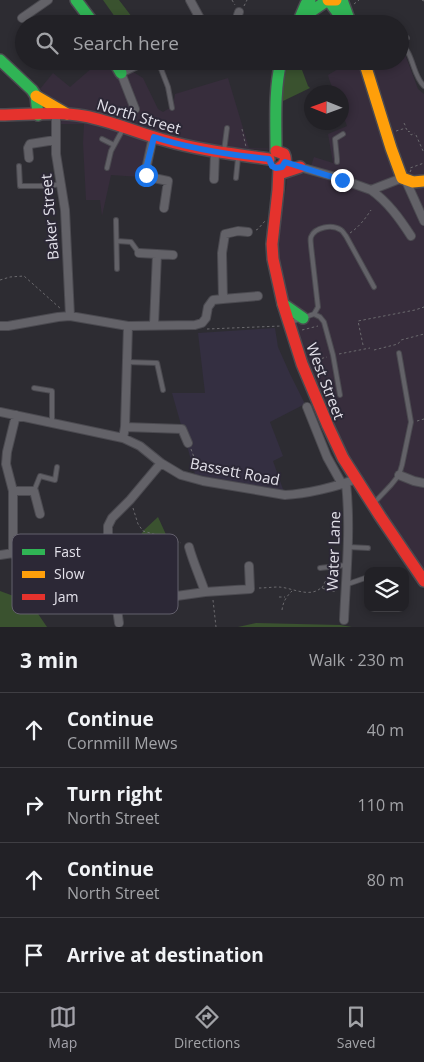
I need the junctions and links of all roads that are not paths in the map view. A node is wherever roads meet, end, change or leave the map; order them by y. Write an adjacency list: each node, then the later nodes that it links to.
1 (48, 0): 9 (street)
2 (76, 0): 10 (street)
3 (190, 0): 11 (street)
4 (310, 0): 13 (street)
5 (328, 0): 6 (street); 14 (street); 15 (street)
6 (336, 0)
7 (342, 0): 16 (street)
8 (239, 12): 12 (street)
9 (29, 15)
10 (87, 15)
11 (198, 15)
12 (238, 15)
13 (301, 15)
14 (307, 15)
15 (339, 15)
16 (347, 15)
17 (409, 55): 24 (lane)
18 (0, 60): 25 (street)
19 (126, 70): 23 (street)
20 (161, 70): 26 (lane)
21 (279, 70): 40 (street)
22 (367, 70): 49 (street)
23 (122, 72): 27 (street)
24 (424, 86)
25 (36, 96): 28 (street); 30 (street)
26 (172, 108)
27 (135, 110)
28 (62, 114): 30 (street, North Street); 31 (street, North Street); 36 (street, Baker Street)
29 (0, 115): 30 (street, North Street)
30 (38, 115)
31 (124, 127): 33 (street, North Street); 37 (lane)
32 (227, 128): 39 (lane)
33 (148, 134): 39 (street, North Street); 53 (street)
34 (344, 134): 42 (lane)
35 (102, 139): 37 (lane)
36 (55, 140): 41 (street); 51 (street, Baker Street)
37 (114, 145): 45 (lane)
38 (242, 151): 39 (street, North Street); 40 (street, North Street); 47 (lane)
39 (220, 152): 48 (street)
40 (273, 155): 46 (street)
41 (29, 158)
42 (337, 162)
43 (19, 166): 51 (lane)
44 (300, 167): 46 (street); 52 (street)
45 (107, 168)
46 (281, 168): 66 (street, West Street)
47 (236, 178)
48 (214, 179)
49 (404, 179): 50 (street); 52 (street); 55 (street)
50 (424, 181)
51 (61, 184): 68 (street, Baker Street)
52 (371, 190): 57 (street)
53 (164, 208)
54 (116, 220): 58 (lane)
55 (424, 221)
56 (248, 232): 65 (street)
57 (411, 236)
58 (117, 241): 59 (lane); 62 (lane)
59 (140, 253): 60 (street)
60 (157, 254): 61 (street); 71 (street)
61 (173, 255)
62 (118, 269)
63 (374, 287): 67 (lane)
64 (258, 296): 65 (street)
65 (223, 299): 71 (street)
66 (283, 304): 69 (street); 70 (street, West Street)
67 (314, 314): 69 (lane); 78 (lane)
68 (70, 316): 72 (street); 73 (street)
69 (303, 318): 70 (lane)
70 (285, 324): 90 (street, West Street)
71 (154, 325): 73 (street)
72 (0, 326)
73 (128, 326): 75 (street)
74 (399, 353): 89 (lane)
75 (126, 362): 77 (lane); 83 (street)
76 (34, 388): 82 (lane)
77 (163, 390)
78 (340, 395)
79 (307, 407): 90 (street, West Street)
80 (0, 412): 81 (street, Bassett Road)
81 (16, 415): 82 (street, Bassett Road); 86 (street)
82 (52, 422): 84 (street, Bassett Road)
83 (125, 427): 84 (street); 85 (street)
84 (123, 438): 87 (street, Bassett Road)
85 (188, 443)
86 (4, 451): 92 (street)
87 (161, 463): 90 (street, Bassett Road); 97 (street)
88 (57, 467): 93 (lane)
89 (399, 475): 91 (street); 94 (lane)
90 (348, 482): 94 (street, West Street); 99 (street, Water Lane)
91 (424, 483)
92 (13, 491): 93 (street); 96 (street)
93 (34, 491): 95 (street)
94 (373, 505): 105 (street, West Street)
95 (40, 514)
96 (13, 534)
97 (108, 534)
98 (189, 547): 107 (street)
99 (348, 548): 100 (lane); 101 (street, Water Lane)
100 (368, 548)
101 (346, 565): 103 (lane); 106 (street, Water Lane)
102 (249, 566): 107 (street)
103 (320, 568)
104 (364, 579): 106 (lane)
105 (424, 581)
106 (345, 590): 110 (street, Water Lane)
107 (209, 592): 108 (street)
108 (178, 596)
109 (118, 614): 111 (street)
110 (344, 620)
111 (119, 623)

